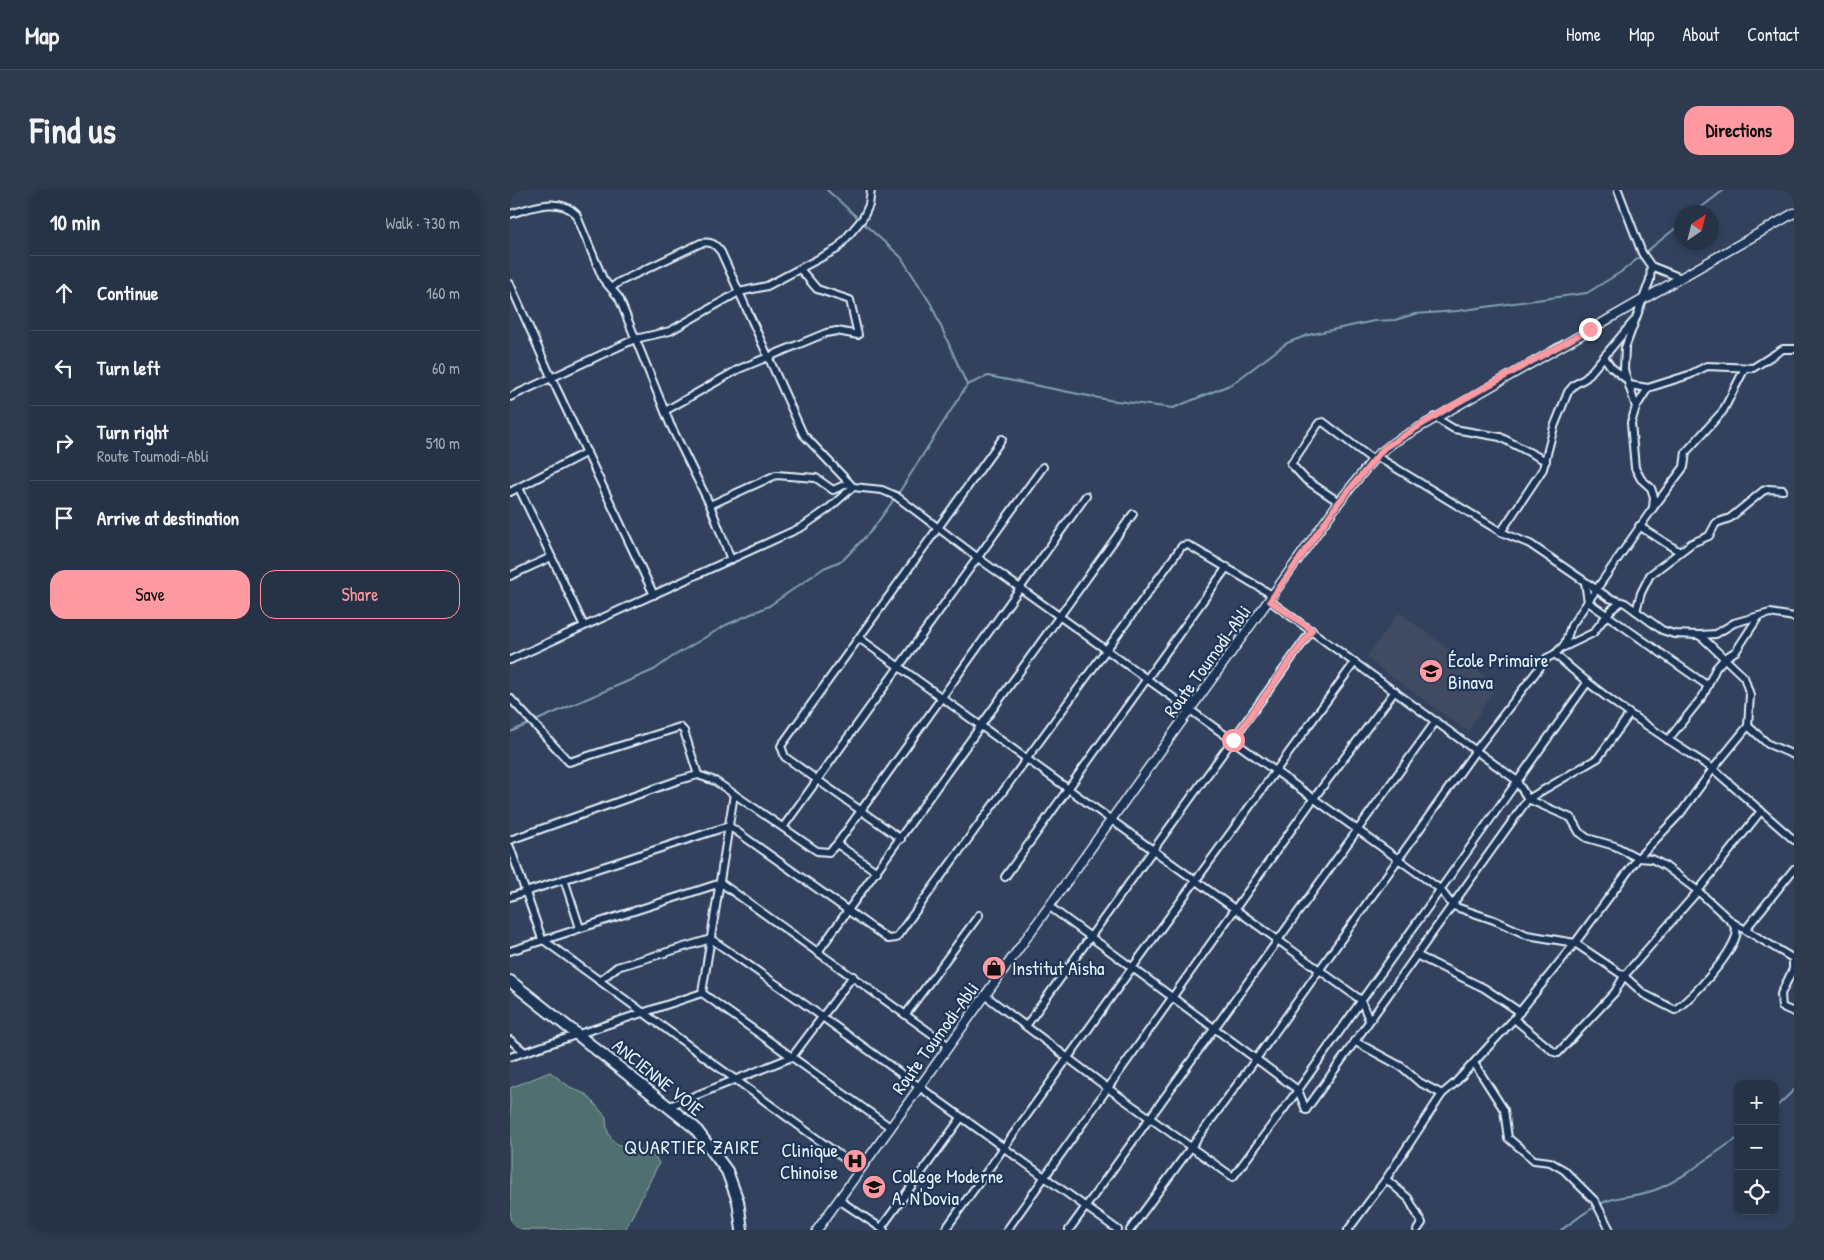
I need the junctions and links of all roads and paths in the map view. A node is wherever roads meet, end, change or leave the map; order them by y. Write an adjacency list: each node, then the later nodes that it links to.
1 (871, 190): 6 (street)
2 (1618, 190): 5 (street)
3 (1794, 213): 7 (street, Route Toumodi-Abli)
4 (510, 214): 9 (street)
5 (1651, 266): 7 (street); 11 (street)
6 (800, 269): 10 (street); 16 (street)
7 (1682, 278): 11 (street, Route Toumodi-Abli)
8 (510, 284): 18 (street)
9 (611, 288): 10 (street); 13 (street)
10 (739, 292): 13 (street); 16 (street)
11 (1643, 299): 12 (street); 24 (street, Route Toumodi-Abli)
12 (1635, 320): 15 (street); 19 (street)
13 (634, 338): 18 (street); 23 (street)
14 (1794, 349): 17 (street)
15 (1604, 357): 19 (street); 28 (street)
16 (770, 358): 23 (street); 30 (street)
17 (1745, 368): 20 (street); 37 (street)
18 (552, 379): 21 (street); 26 (street)
19 (1628, 382): 20 (street); 22 (street)
20 (1648, 388): 22 (street)
21 (510, 397)
22 (1636, 407): 37 (street)
23 (665, 411): 36 (street)
24 (1434, 417): 27 (street, Route Toumodi-Abli); 28 (street)
25 (1002, 439): 40 (street)
26 (587, 452): 31 (street); 51 (street)
27 (1375, 458): 35 (street, Route Toumodi-Abli); 35 (street); 41 (street)
28 (1546, 461): 41 (street)
29 (1043, 467): 44 (street)
30 (851, 485): 36 (street); 40 (street); 45 (street)
31 (519, 488): 33 (street); 43 (street)
32 (1783, 490): 42 (street)
33 (510, 492)
34 (1086, 496): 49 (street)
35 (1339, 502): 52 (street, Route Toumodi-Abli)
36 (710, 504): 45 (street)
37 (1653, 508): 39 (street)
38 (1133, 514): 57 (street)
39 (1639, 526): 42 (street); 50 (street)
40 (938, 528): 44 (street); 63 (street)
41 (1501, 532): 48 (street)
42 (1680, 552): 55 (street)
43 (551, 557): 47 (street); 60 (street)
44 (978, 558): 49 (street); 70 (street)
45 (731, 560): 51 (street)
46 (1227, 567): 52 (street); 65 (street); 71 (street)
47 (510, 576)
48 (1585, 582): 50 (street); 53 (street)
49 (1021, 588): 57 (street); 75 (street)
50 (1596, 589): 53 (street); 54 (street)
51 (654, 595): 60 (street)
52 (1272, 599): 61 (street); 77 (street, Route Toumodi-Abli)
53 (1588, 602): 56 (street); 64 (street)
54 (1621, 602): 55 (street); 56 (street)
55 (1636, 611): 62 (street)
56 (1608, 615): 64 (street); 73 (street)
57 (1060, 616): 65 (street); 80 (street)
58 (1759, 616): 59 (street); 62 (street); 67 (street)
59 (1794, 618)
60 (584, 626): 68 (street)
61 (1312, 630): 69 (street); 82 (street)
62 (1698, 635): 67 (street)
63 (859, 638): 70 (street); 91 (street)
64 (1562, 648): 66 (street)
65 (1107, 649): 71 (street); 86 (street)
66 (1555, 654): 72 (street); 84 (street)
67 (1725, 658): 73 (street); 81 (street)
68 (510, 660)
69 (1355, 662): 74 (street); 88 (street)
70 (900, 667): 75 (street); 91 (street)
71 (1148, 678): 77 (street); 92 (street)
72 (1587, 684): 78 (street); 90 (street)
73 (1708, 686): 83 (street)
74 (1395, 691): 79 (street); 94 (street)
75 (943, 697): 80 (street); 96 (street)
76 (510, 698): 89 (street)
77 (1191, 709): 82 (street); 98 (street, Route Toumodi-Abli)
78 (1629, 715): 83 (street); 95 (street)
79 (1436, 721): 84 (street); 101 (street)
80 (982, 726): 86 (street); 102 (street)
81 (1748, 726): 85 (street); 87 (street)
82 (1233, 740): 88 (street); 107 (street)
83 (1668, 740): 87 (street)
84 (1476, 750): 90 (street); 109 (street)
85 (1794, 755)
86 (1028, 758): 92 (street); 123 (street)
87 (1713, 769): 97 (street); 108 (street)
88 (1275, 770): 94 (street); 114 (street)
89 (698, 775): 93 (street); 103 (street)
90 (1516, 780): 95 (street); 116 (street)
91 (818, 781): 96 (street); 100 (street)
92 (1069, 788): 98 (street); 112 (street)
93 (734, 794): 99 (street); 100 (street)
94 (1314, 798): 101 (street); 122 (street)
95 (1528, 799): 108 (street); 120 (street)
96 (861, 811): 102 (street); 105 (street)
97 (1761, 811): 104 (street); 117 (street)
98 (1113, 819): 107 (street); 121 (street, Route Toumodi-Abli)
99 (729, 826): 113 (street); 115 (street); 123 (street)
100 (784, 826): 105 (street)
101 (1357, 830): 109 (street); 130 (street)
102 (901, 839): 111 (street)
103 (510, 840)
104 (1794, 840)
105 (837, 844): 111 (street)
106 (510, 847): 118 (street)
107 (1154, 849): 114 (street); 128 (street)
108 (1638, 858): 117 (street); 132 (street)
109 (1398, 859): 116 (street); 138 (street)
110 (1794, 869): 127 (street)
111 (876, 872): 123 (street)
112 (1005, 877)
113 (564, 879): 118 (street); 126 (street)
114 (1196, 880): 122 (street); 137 (street)
115 (721, 883): 126 (street); 129 (street); 134 (street)
116 (1440, 889): 120 (street); 146 (street)
117 (1698, 891): 125 (street); 140 (street)
118 (524, 892): 119 (street); 131 (street)
119 (510, 897)
120 (1453, 906): 132 (street); 135 (street)
121 (1050, 907): 128 (street); 144 (street, Route Toumodi-Abli)
122 (1236, 909): 130 (street); 145 (street)
123 (849, 911): 134 (street)
124 (979, 915): 150 (street)
125 (1732, 922): 127 (street); 140 (street)
126 (580, 928): 131 (street)
127 (1746, 929): 136 (street)
128 (1091, 938): 137 (street); 154 (street)
129 (710, 939): 142 (street); 143 (street); 151 (street)
130 (1278, 939): 138 (street); 155 (street)
131 (542, 940): 133 (street); 142 (street)
132 (1575, 943): 140 (street); 147 (street)
133 (510, 951)
134 (818, 952): 139 (street)
135 (1416, 955): 147 (street); 153 (street)
136 (1793, 959): 148 (street)
137 (1132, 968): 145 (street); 163 (street)
138 (1320, 970): 146 (street); 164 (street)
139 (853, 976): 150 (street); 151 (street)
140 (1624, 976): 152 (street)
141 (510, 981): 156 (main road, ANCIENNE VOIE)
142 (599, 981): 149 (street)
143 (702, 993): 149 (street); 162 (street)
144 (986, 996): 154 (street); 159 (street, Route Toumodi-Abli)
145 (1173, 998): 155 (street); 168 (street)
146 (1361, 1000): 153 (street); 169 (street)
147 (1520, 1012): 152 (street)
148 (1794, 1012)
149 (642, 1014): 156 (street); 166 (street)
150 (906, 1014): 159 (street)
151 (822, 1018): 162 (street); 167 (street)
152 (1514, 1019): 165 (street)
153 (1369, 1020): 158 (street)
154 (1026, 1026): 163 (street)
155 (1213, 1028): 164 (street); 173 (street)
156 (579, 1036): 160 (street); 171 (main road, ANCIENNE VOIE)
157 (510, 1040): 160 (street)
158 (1354, 1041): 169 (street); 170 (street)
159 (949, 1046): 167 (street, Route Toumodi-Abli)
160 (526, 1052): 161 (street)
161 (510, 1057)
162 (792, 1057): 166 (street); 174 (street)
163 (1068, 1057): 168 (street); 176 (street)
164 (1256, 1059): 169 (street); 175 (street)
165 (1474, 1063): 170 (street); 192 (street)
166 (735, 1080): 171 (street); 177 (street)
167 (920, 1086): 172 (street); 174 (street, Route Toumodi-Abli)
168 (1109, 1089): 173 (street); 178 (street)
169 (1298, 1090): 175 (street)
170 (1442, 1094): 179 (street)
171 (668, 1107): 183 (main road, ANCIENNE VOIE)
172 (961, 1118): 176 (street); 182 (street)
173 (1150, 1118): 175 (street); 181 (street)
174 (890, 1127): 177 (street, Route Toumodi-Abli)
175 (1191, 1146): 189 (street)
176 (1002, 1147): 178 (street); 185 (street)
177 (860, 1170): 180 (street, Route Toumodi-Abli)
178 (1045, 1178): 181 (street); 186 (street)
179 (1386, 1179): 190 (street); 191 (street)
180 (839, 1200): 182 (street); 184 (street, Route Toumodi-Abli)
181 (1085, 1208): 187 (street); 188 (street)
182 (883, 1229)
183 (742, 1230)
184 (817, 1230)
185 (945, 1230)
186 (1007, 1230)
187 (1069, 1230)
188 (1118, 1230)
189 (1130, 1230)
190 (1348, 1230)
191 (1417, 1230)
192 (1610, 1230)

